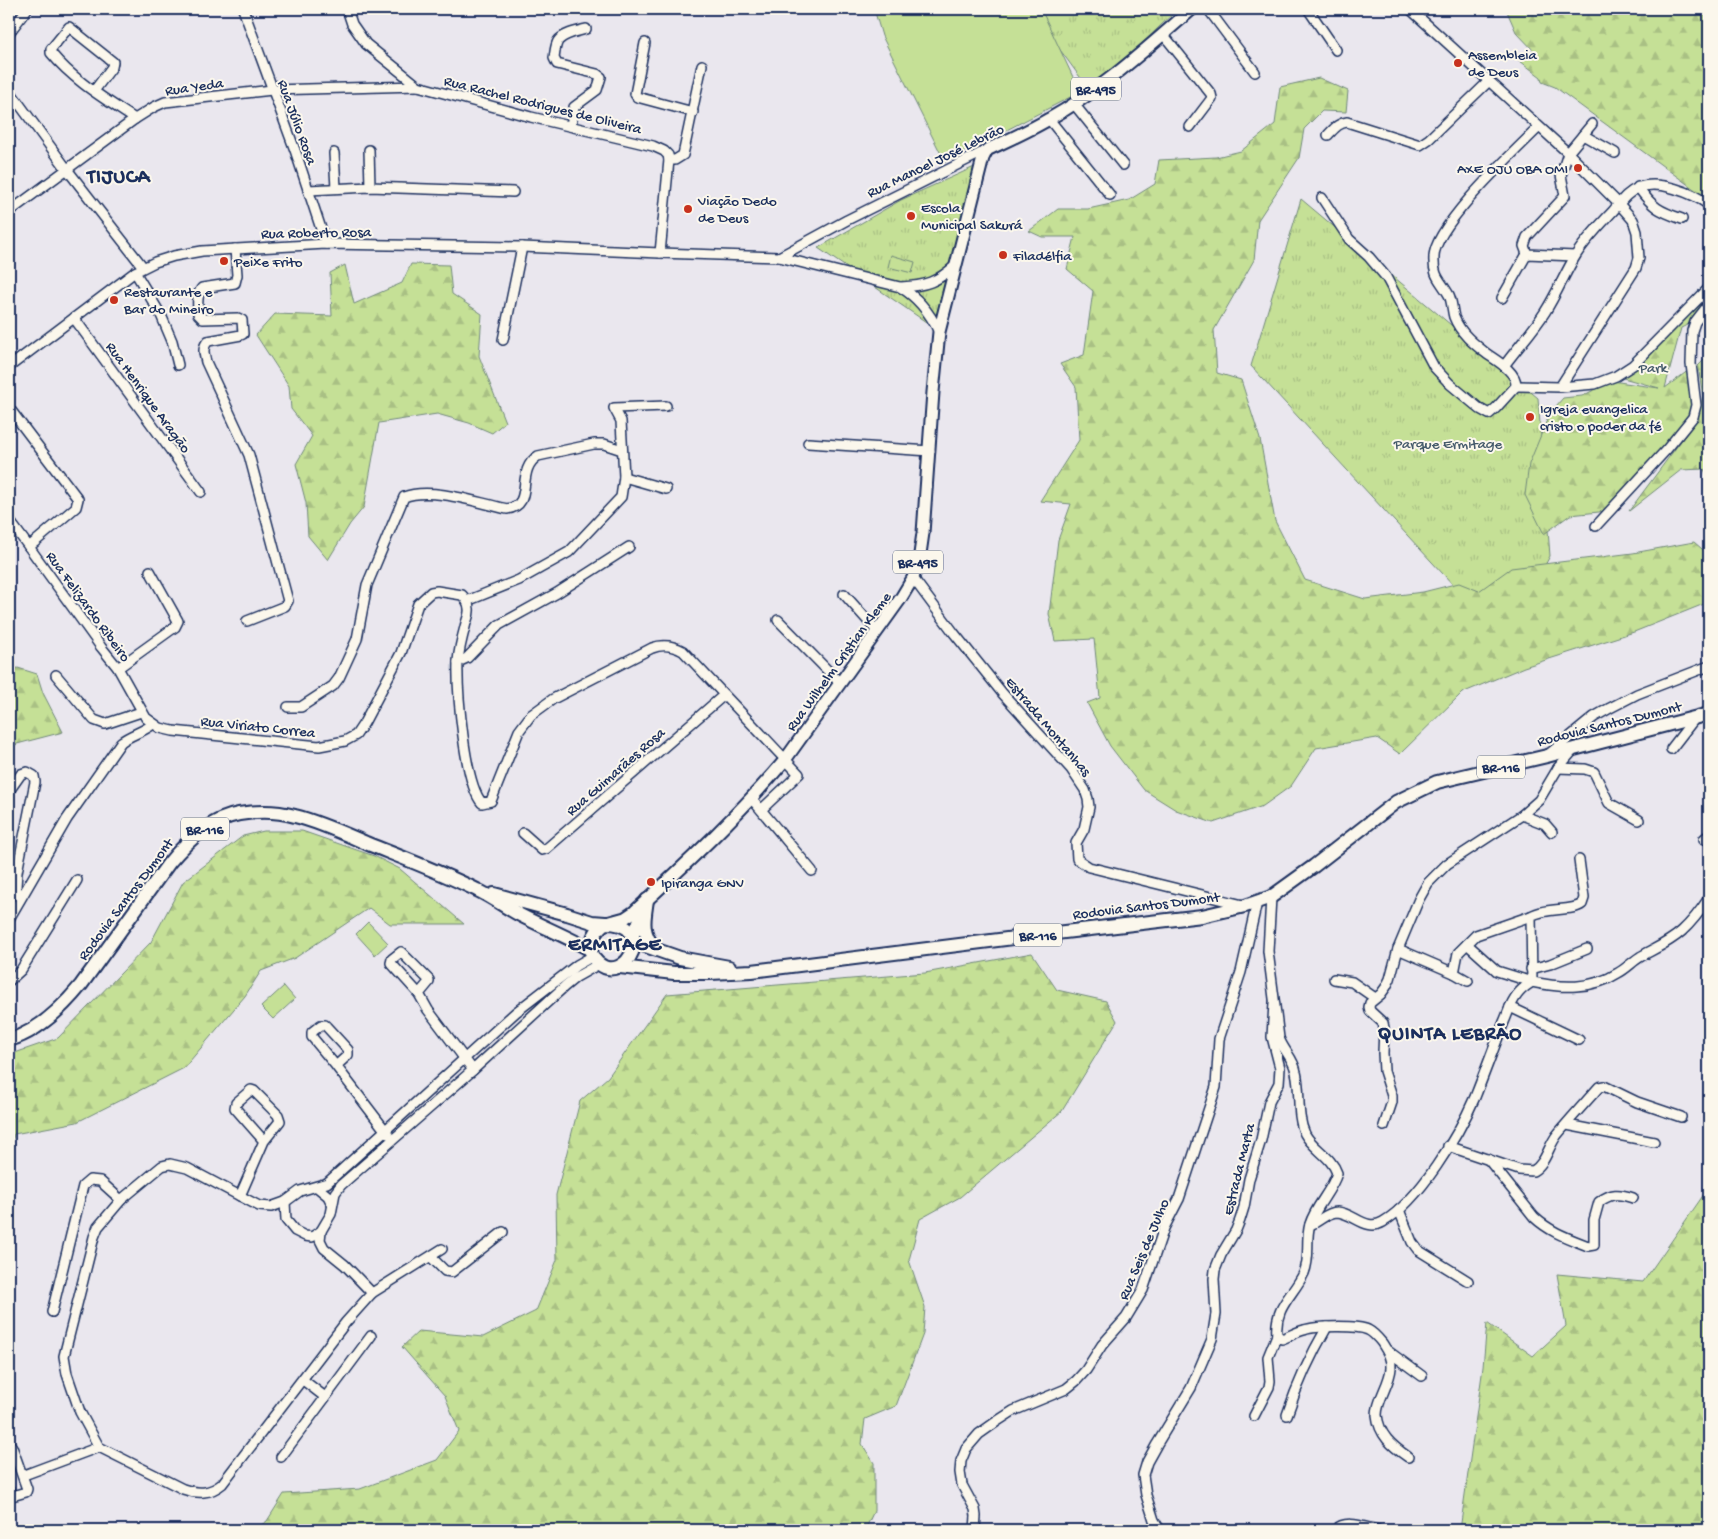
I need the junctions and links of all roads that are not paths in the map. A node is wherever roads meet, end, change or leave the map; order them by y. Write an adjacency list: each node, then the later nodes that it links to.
1 (27, 9): 9 (street)
2 (243, 9): 18 (street, Rua Júlio Rosa)
3 (347, 9): 16 (street, Rua Rachel Rodrigues de Oliveira)
4 (1192, 9): 10 (main road, Rua Manoel José Lebrão / BR-495)
5 (1208, 9): 14 (street)
6 (1308, 9): 12 (street)
7 (1410, 9): 15 (street)
8 (586, 29): 25 (street)
9 (9, 33)
10 (1163, 34): 20 (main road, Rua Manoel José Lebrão / BR-495); 26 (street)
11 (645, 43): 21 (street)
12 (1336, 50)
13 (702, 65): 21 (street)
14 (1255, 72)
15 (1489, 81): 27 (street); 28 (street)
16 (418, 86): 18 (street, Rua Yeda); 25 (street, Rua Rachel Rodrigues de Oliveira)
17 (9, 90): 37 (street)
18 (272, 90): 22 (street, Rua Yeda); 41 (street, Rua Júlio Rosa)
19 (94, 91): 19 (street); 22 (street)
20 (1074, 104): 23 (main road, Rua Manoel José Lebrão / BR-495); 36 (street)
21 (693, 112): 35 (street)
22 (135, 118): 37 (street, Rua Yeda)
23 (1050, 119): 31 (main road, Rua Manoel José Lebrão / BR-495); 43 (street)
24 (1592, 124): 29 (street)
25 (571, 126): 35 (street, Rua Rachel Rodrigues de Oliveira)
26 (1190, 126)
27 (1538, 128): 33 (street); 66 (street)
28 (1328, 135)
29 (1583, 135): 33 (street); 34 (street)
30 (368, 150): 38 (street)
31 (987, 150): 55 (street, Rua Manoel José Lebrão); 56 (main road, Rua Wilhelm Cristian Kleme / BR-495)
32 (334, 153): 40 (street)
33 (1568, 153): 45 (street); 53 (street)
34 (1615, 153)
35 (669, 160): 52 (street)
36 (1123, 165)
37 (66, 168): 47 (street, Rua Yeda); 57 (street)
38 (370, 187): 40 (street); 42 (street)
39 (1638, 187): 45 (street); 46 (street); 48 (street)
40 (336, 188): 41 (street)
41 (308, 190): 49 (street, Rua Júlio Rosa)
42 (513, 192)
43 (1110, 194)
44 (1322, 198): 68 (street)
45 (1619, 204): 54 (street); 69 (street)
46 (1709, 205)
47 (9, 212)
48 (1682, 219)
49 (326, 244): 50 (street, Rua Roberto Rosa); 51 (street, Rua Roberto Rosa)
50 (522, 247): 52 (street, Rua Roberto Rosa); 64 (street)
51 (235, 249): 57 (street, Rua Roberto Rosa); 87 (street)
52 (660, 253): 55 (street)
53 (1527, 254): 54 (street); 60 (street)
54 (1575, 256): 66 (street)
55 (779, 257): 58 (street)
56 (956, 265): 58 (street); 63 (main road, Rua Wilhelm Cristian Kleme / BR-495)
57 (139, 270): 62 (street, Rua Roberto Rosa); 65 (street)
58 (900, 288): 63 (street)
59 (1709, 288): 69 (street)
60 (1502, 298)
61 (1709, 304): 79 (street)
62 (74, 318): 67 (street, Rua Roberto Rosa); 77 (street, Rua Henrique Aragão)
63 (939, 332): 74 (main road, Rua Wilhelm Cristian Kleme / BR-495)
64 (503, 340)
65 (178, 365)
66 (1504, 366): 68 (street)
67 (9, 367)
68 (1516, 386): 69 (street)
69 (1560, 387)
70 (666, 406): 73 (street)
71 (9, 408): 80 (street, Rua Felizardo Ribeiro)
72 (808, 443): 74 (street)
73 (622, 450): 75 (street); 95 (street)
74 (930, 451): 83 (main road, Rua Wilhelm Cristian Kleme / BR-495)
75 (624, 478): 76 (street); 85 (street)
76 (666, 489)
77 (201, 492)
78 (9, 520): 80 (street)
79 (1596, 526)
80 (29, 547): 91 (street, Rua Felizardo Ribeiro)
81 (629, 547): 89 (street)
82 (150, 571): 91 (street)
83 (913, 578): 88 (main road, Rua Wilhelm Cristian Kleme / BR-495); 120 (street, Estrada Montanhas)
84 (844, 594): 88 (street)
85 (468, 601): 89 (street); 99 (street, Rua Viriato Correa)
86 (778, 620): 93 (street)
87 (247, 621)
88 (877, 631): 93 (main road, Rua Wilhelm Cristian Kleme / BR-495)
89 (458, 662): 94 (street)
90 (1709, 666): 102 (street)
91 (118, 668): 96 (street, Rua Felizardo Ribeiro)
92 (56, 675): 96 (street)
93 (840, 683): 103 (main road, Rua Wilhelm Cristian Kleme / BR-495)
94 (724, 695): 103 (street); 111 (street, Rua Guimarães Rosa)
95 (288, 706)
96 (141, 712): 99 (street, Rua Viriato Correa)
97 (1709, 714): 98 (highway, Rodovia Santos Dumont / BR-116)
98 (1695, 718): 100 (highway, Rodovia Santos Dumont / BR-116); 101 (street)
99 (153, 724): 117 (street)
100 (1575, 748): 102 (highway, Rodovia Santos Dumont / BR-116); 104 (street)
101 (1671, 749)
102 (1547, 756): 116 (highway, Rodovia Santos Dumont / BR-116)
103 (786, 760): 106 (main road, Rua Wilhelm Cristian Kleme / BR-495); 107 (street)
104 (1558, 768): 108 (street); 109 (street)
105 (9, 792): 117 (street)
106 (752, 799): 107 (street); 119 (main road, Rua Wilhelm Cristian Kleme / BR-495)
107 (762, 809): 113 (street)
108 (1522, 814): 110 (street); 127 (street)
109 (1639, 820)
110 (1552, 832)
111 (523, 833)
112 (1579, 860): 121 (street)
113 (812, 870)
114 (77, 880): 135 (street)
115 (479, 890): 123 (highway, BR-116); 129 (highway, BR-116); 142 (highway, Rodovia Santos Dumont / BR-116)
116 (1271, 897): 120 (highway, Rodovia Santos Dumont / BR-116); 140 (street)
117 (20, 898): 122 (street)
118 (1709, 898): 137 (street)
119 (647, 900): 123 (main road, BR-495); 124 (main road, BR-495); 126 (highway)
120 (1251, 904): 132 (highway, Rodovia Santos Dumont / BR-116); 186 (street, Rua Seis de Julho)
121 (1531, 916): 125 (street); 131 (street)
122 (9, 919)
123 (605, 923): 124 (highway, BR-116); 129 (highway)
124 (634, 939): 126 (highway, BR-116); 130 (highway)
125 (1467, 944): 133 (street); 137 (street)
126 (654, 948): 132 (highway, BR-116)
127 (1398, 949): 133 (street); 139 (street)
128 (1587, 949): 131 (street)
129 (594, 956): 130 (highway, BR-116); 144 (street); 146 (street)
130 (620, 967): 132 (highway, BR-116)
131 (1531, 969): 137 (street)
132 (752, 971)
133 (1454, 973): 136 (street)
134 (1334, 979): 139 (street)
135 (9, 981)
136 (1468, 981)
137 (1532, 982): 141 (street)
138 (419, 994): 138 (street); 144 (street)
139 (1375, 998): 149 (street)
140 (1274, 1003): 163 (street); 187 (street, Estrada Marta)
141 (1510, 1007): 143 (street); 154 (street)
142 (9, 1040)
143 (1579, 1040)
144 (465, 1058): 146 (street); 150 (street)
145 (336, 1066): 145 (street); 150 (street)
146 (473, 1070): 151 (street)
147 (1680, 1117): 148 (street)
148 (1567, 1125): 153 (street); 155 (street)
149 (1384, 1126)
150 (385, 1130): 151 (street); 156 (street)
151 (392, 1140): 161 (street)
152 (264, 1141): 152 (street); 157 (street)
153 (1654, 1142)
154 (1448, 1146): 155 (street); 162 (street)
155 (1488, 1159): 158 (street)
156 (317, 1187): 160 (street); 161 (street)
157 (240, 1196): 159 (street); 160 (street)
158 (1633, 1198)
159 (122, 1200): 170 (street); 181 (street)
160 (285, 1202): 164 (street)
161 (332, 1204): 164 (street)
162 (1399, 1210): 163 (street); 168 (street)
163 (1310, 1225): 172 (street)
164 (321, 1232): 169 (street)
165 (503, 1232): 167 (street)
166 (442, 1249): 167 (street)
167 (431, 1257): 169 (street)
168 (1468, 1281)
169 (372, 1293): 176 (street)
170 (52, 1312)
171 (1327, 1327): 172 (street); 174 (street); 178 (street)
172 (1277, 1335): 179 (street)
173 (371, 1336): 177 (street)
174 (1387, 1350): 175 (street); 183 (street)
175 (1422, 1376)
176 (303, 1380): 177 (street); 181 (street)
177 (326, 1397): 182 (street)
178 (1287, 1415)
179 (1254, 1416)
180 (9, 1444): 184 (street)
181 (99, 1447): 184 (street)
182 (281, 1457)
183 (1408, 1457)
184 (24, 1475): 185 (street)
185 (9, 1490)
186 (975, 1530)
187 (1160, 1530)
188 (1335, 1530): 189 (street)
189 (1378, 1530)

